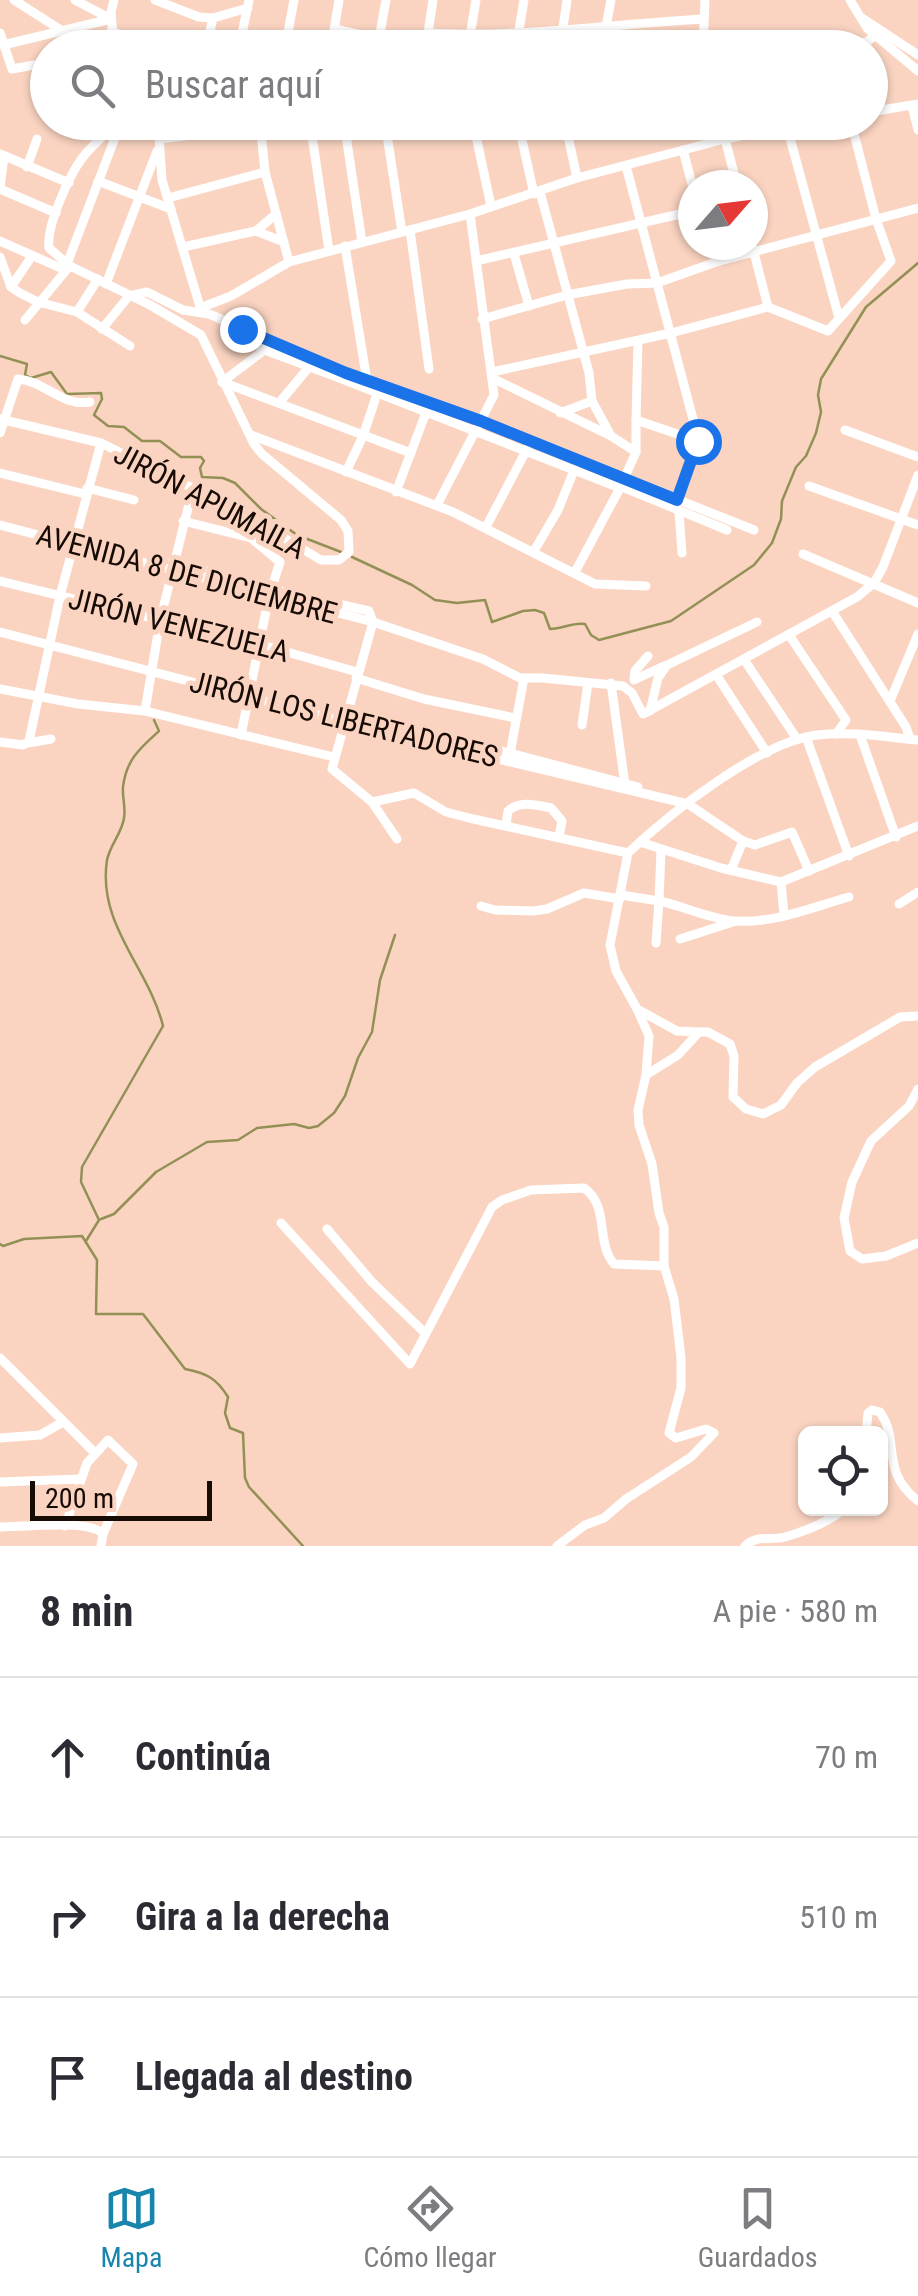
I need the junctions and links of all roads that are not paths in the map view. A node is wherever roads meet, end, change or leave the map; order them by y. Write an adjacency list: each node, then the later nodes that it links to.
1 (14, 0): 23 (street)
2 (75, 0): 19 (street)
3 (114, 0): 19 (street)
4 (155, 0): 17 (street)
5 (294, 0): 28 (street)
6 (340, 0): 21 (street)
7 (386, 0): 30 (street)
8 (434, 0): 31 (street)
9 (476, 0): 32 (street)
10 (524, 0): 33 (street)
11 (568, 0): 22 (street)
12 (612, 0): 20 (street)
13 (704, 0): 18 (street)
14 (850, 0): 16 (street)
15 (248, 4): 17 (street); 27 (street)
16 (856, 13): 37 (street); 38 (street)
17 (213, 18): 26 (street)
18 (704, 19): 20 (street); 36 (street)
19 (112, 20): 24 (street); 25 (street)
20 (608, 24): 22 (street); 35 (street)
21 (335, 29): 29 (street)
22 (563, 29): 34 (street)
23 (61, 30)
24 (72, 30)
25 (112, 30)
26 (212, 30)
27 (243, 30)
28 (288, 30)
29 (338, 30)
30 (380, 30)
31 (429, 30)
32 (471, 30)
33 (519, 30)
34 (554, 30)
35 (606, 30)
36 (704, 30)
37 (864, 30)
38 (881, 30)
39 (0, 33): 42 (street)
40 (888, 35): 44 (street)
41 (30, 39): 42 (street)
42 (4, 45): 45 (street)
43 (888, 52): 46 (street)
44 (918, 55)
45 (30, 66)
46 (918, 71)
47 (915, 105): 48 (street); 49 (street)
48 (888, 109)
49 (918, 130)
50 (36, 140): 69 (street)
51 (99, 140): 75 (street)
52 (113, 140): 74 (street)
53 (171, 140): 65 (street)
54 (262, 140): 72 (street)
55 (313, 140): 98 (street)
56 (347, 140): 93 (street)
57 (388, 140): 89 (street)
58 (477, 140): 80 (street)
59 (523, 140): 77 (street)
60 (569, 140): 73 (street)
61 (718, 140): 66 (street)
62 (725, 140): 71 (street)
63 (791, 140): 90 (street)
64 (856, 140): 86 (street)
65 (159, 142): 78 (street); 79 (street)
66 (684, 150): 68 (street); 70 (street)
67 (2, 156): 69 (street); 76 (street)
68 (626, 166): 73 (street); 87 (street)
69 (26, 167): 75 (street)
70 (689, 170)
71 (732, 170)
72 (265, 172): 79 (street); 83 (street)
73 (577, 178): 77 (street)
74 (98, 181): 78 (street); 106 (street)
75 (69, 183): 82 (street)
76 (0, 188): 82 (street)
77 (537, 193): 80 (street); 94 (street)
78 (140, 197): 79 (street); 107 (street)
79 (169, 203): 97 (street)
80 (491, 206): 84 (street)
81 (918, 208): 86 (street)
82 (56, 214): 106 (street)
83 (276, 214): 88 (street); 92 (street)
84 (470, 214): 89 (street); 104 (street)
85 (678, 215): 87 (street)
86 (876, 219): 90 (street); 117 (street)
87 (642, 225): 94 (street); 108 (street)
88 (256, 231): 92 (street); 97 (street)
89 (406, 231): 93 (street); 127 (street)
90 (817, 236): 95 (street); 117 (street)
91 (0, 241): 100 (street)
92 (284, 242): 105 (street)
93 (362, 242): 96 (street)
94 (552, 244): 99 (street); 110 (street)
95 (768, 245)
96 (345, 246): 98 (street); 130 (street)
97 (183, 247): 115 (street)
98 (329, 251): 105 (street)
99 (514, 254): 104 (street); 113 (street)
100 (32, 256): 106 (street); 109 (street)
101 (0, 257): 109 (street)
102 (720, 260): 108 (street)
103 (756, 260): 114 (street)
104 (476, 261): 118 (street)
105 (289, 262): 115 (street)
106 (67, 267): 107 (street); 112 (street)
107 (102, 282): 111 (street); 116 (street)
108 (657, 283): 110 (street); 121 (street)
109 (11, 287): 112 (street)
110 (567, 295): 113 (street); 125 (street)
111 (129, 296): 115 (street); 120 (street); 131 (street)
112 (38, 302): 116 (street); 119 (street)
113 (529, 306): 118 (street)
114 (768, 307): 117 (street); 121 (street)
115 (201, 310): 124 (street)
116 (76, 312): 120 (street)
117 (839, 318)
118 (482, 319): 129 (street)
119 (25, 320)
120 (102, 329): 123 (street)
121 (671, 333): 122 (street); 146 (street)
122 (638, 341): 125 (street); 139 (street)
123 (130, 346)
124 (269, 347): 126 (street); 128 (street); 131 (street)
125 (584, 352): 129 (street); 133 (street)
126 (309, 367): 128 (street); 135 (street)
127 (428, 370)
128 (344, 376): 130 (street); 132 (street)
129 (493, 376): 137 (street); 140 (street)
130 (367, 381): 132 (street)
131 (222, 382): 135 (street); 143 (street)
132 (378, 389): 136 (street); 144 (street)
133 (592, 401): 137 (street); 145 (street)
134 (90, 402): 138 (street)
135 (279, 403): 144 (street)
136 (428, 408): 140 (street); 149 (street)
137 (560, 413): 145 (street)
138 (2, 419): 142 (street); 147 (street, JIRÓN APUMAILA)
139 (636, 420): 146 (street); 150 (street)
140 (478, 426): 148 (street); 162 (street)
141 (845, 430): 151 (street)
142 (0, 432)
143 (248, 434): 153 (street); 158 (street, JIRÓN APUMAILA)
144 (363, 436): 149 (street); 153 (street)
145 (611, 436): 150 (street)
146 (698, 441): 163 (street)
147 (100, 443): 158 (street, JIRÓN APUMAILA); 159 (street)
148 (529, 447): 152 (street); 168 (street)
149 (411, 452): 160 (street)
150 (636, 452): 156 (street)
151 (918, 457)
152 (576, 466): 156 (street); 172 (street)
153 (346, 472): 160 (street)
154 (0, 473): 159 (street)
155 (918, 476): 164 (street)
156 (619, 480): 163 (street); 176 (street)
157 (809, 486): 164 (street)
158 (193, 488): 165 (street)
159 (86, 491): 161 (street); 171 (street)
160 (396, 492): 162 (street)
161 (134, 500)
162 (437, 505): 168 (street)
163 (678, 506): 169 (street); 170 (street); 173 (street)
164 (900, 518): 167 (street); 178 (street)
165 (183, 521): 175 (street); 180 (street)
166 (0, 525): 171 (street, AVENIDA 8 DE DICIEMBRE)
167 (918, 525)
168 (486, 527): 172 (street)
169 (727, 530)
170 (754, 530)
171 (74, 544): 175 (street, AVENIDA 8 DE DICIEMBRE); 181 (street)
172 (534, 551): 176 (street)
173 (682, 553)
174 (803, 554): 178 (street)
175 (172, 566): 180 (street, AVENIDA 8 DE DICIEMBRE); 184 (street)
176 (575, 572): 179 (street)
177 (0, 581): 181 (street, JIRÓN VENEZUELA)
178 (874, 583): 182 (street); 183 (street)
179 (646, 586)
180 (270, 592): 185 (street, AVENIDA 8 DE DICIEMBRE); 191 (street)
181 (60, 596): 184 (street, JIRÓN VENEZUELA); 190 (street)
182 (918, 603)
183 (832, 611): 188 (street); 204 (street)
184 (160, 621): 191 (street, JIRÓN VENEZUELA); 195 (street)
185 (373, 622): 196 (street); 198 (street, AVENIDA 8 DE DICIEMBRE)
186 (757, 622): 194 (street)
187 (0, 632): 190 (street, JIRÓN LOS LIBERTADORES)
188 (790, 634): 193 (street); 210 (street)
189 (918, 634): 204 (street)
190 (50, 644): 195 (street, JIRÓN LOS LIBERTADORES); 203 (street)
191 (259, 644): 196 (street, JIRÓN VENEZUELA); 202 (street)
192 (648, 656): 194 (street)
193 (745, 661): 197 (street); 213 (street)
194 (666, 665): 206 (street)
195 (151, 670): 202 (street, JIRÓN LOS LIBERTADORES); 205 (street)
196 (356, 675): 207 (street, JIRÓN VENEZUELA); 208 (street)
197 (716, 676): 206 (street); 218 (street)
198 (524, 678): 199 (street, AVENIDA 8 DE DICIEMBRE); 207 (street)
199 (588, 683): 200 (street, AVENIDA 8 DE DICIEMBRE); 209 (street)
200 (611, 683): 206 (street); 221 (street)
201 (0, 689): 203 (street)
202 (248, 696): 208 (street, JIRÓN LOS LIBERTADORES); 212 (street)
203 (38, 697): 205 (street); 217 (street)
204 (890, 701): 215 (street)
205 (144, 711): 212 (street)
206 (650, 711)
207 (515, 718): 219 (street)
208 (343, 721): 219 (street, JIRÓN LOS LIBERTADORES); 220 (street)
209 (582, 725)
210 (836, 734): 211 (street); 213 (street)
211 (860, 735): 215 (street); 226 (street)
212 (241, 736): 220 (street)
213 (802, 738): 218 (street); 234 (street)
214 (51, 739): 217 (street)
215 (914, 739)
216 (0, 742): 217 (street)
217 (26, 744)
218 (767, 753): 223 (street)
219 (510, 757): 221 (street, JIRÓN LOS LIBERTADORES)
220 (334, 758): 222 (street)
221 (626, 786): 223 (street, JIRÓN LOS LIBERTADORES)
222 (372, 802): 224 (street); 229 (street)
223 (688, 804): 230 (street); 231 (street)
224 (506, 825): 228 (street); 228 (street)
225 (918, 826): 226 (street)
226 (901, 834): 227 (street); 234 (street)
227 (918, 836)
228 (559, 837): 233 (street)
229 (397, 838)
230 (743, 841): 235 (street); 236 (street)
231 (640, 842): 232 (street); 233 (street)
232 (661, 850): 235 (street); 241 (street)
233 (628, 852): 239 (street)
234 (849, 856): 236 (street)
235 (731, 870): 237 (street)
236 (809, 871): 237 (street)
237 (781, 882): 244 (street)
238 (918, 892): 242 (street)
239 (621, 897): 241 (street); 243 (street); 248 (street)
240 (849, 897): 244 (street)
241 (660, 900): 245 (street); 247 (street)
242 (900, 904)
243 (481, 906)
244 (784, 915): 245 (street)
245 (736, 921): 246 (street)
246 (680, 939)
247 (656, 943)
248 (637, 1008): 250 (street); 251 (street)
249 (918, 1016): 250 (street)
250 (699, 1032): 251 (street)
251 (646, 1075): 256 (street)
252 (918, 1089): 255 (street)
253 (280, 1223): 257 (street)
254 (326, 1229): 257 (street)
255 (918, 1243)
256 (664, 1266): 257 (street); 273 (street)
257 (426, 1333)
258 (0, 1358): 259 (street)
259 (64, 1422): 263 (street); 264 (street)
260 (867, 1426): 261 (street)
261 (887, 1426)
262 (888, 1427): 267 (street)
263 (0, 1438)
264 (94, 1452): 265 (street); 271 (street)
265 (80, 1479): 266 (street); 269 (street)
266 (0, 1482)
267 (918, 1501)
268 (832, 1516): 274 (street)
269 (65, 1526): 270 (street); 271 (street)
270 (0, 1528)
271 (103, 1534): 272 (street)
272 (100, 1546)
273 (557, 1546)
274 (746, 1546)

